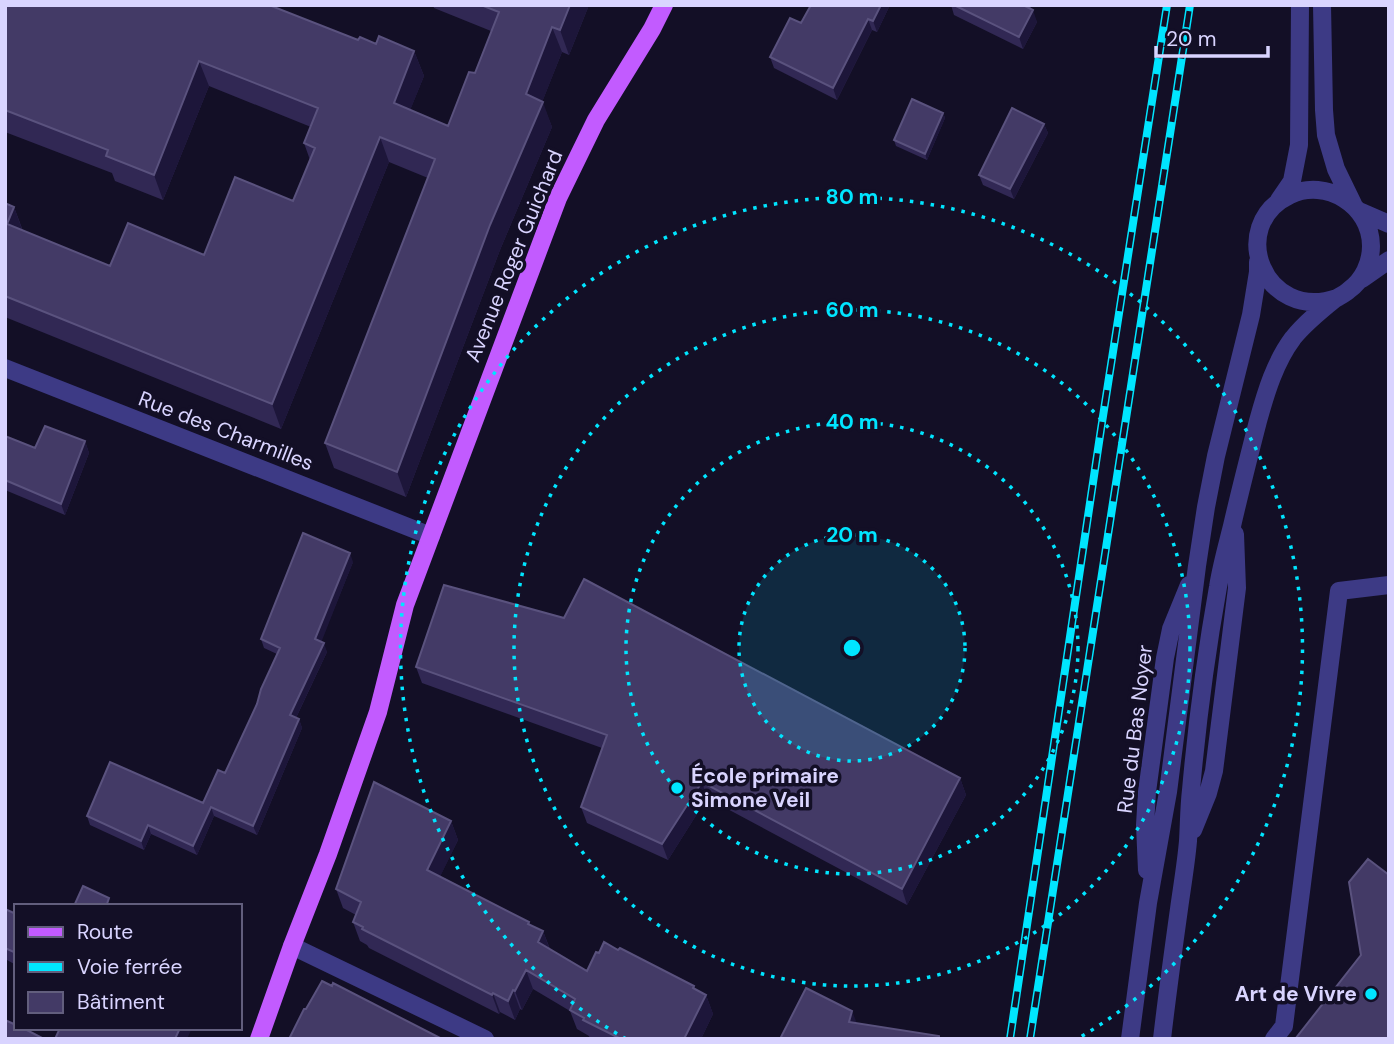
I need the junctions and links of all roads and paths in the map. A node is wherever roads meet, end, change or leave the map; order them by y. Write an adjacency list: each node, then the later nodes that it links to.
1 (664, 5): 12 (main road, Avenue Roger Guichard)
2 (1300, 5): 4 (street)
3 (1322, 5): 5 (street)
4 (1275, 204): 5 (street); 7 (street)
5 (1356, 208): 6 (street); 9 (street)
6 (1389, 224)
7 (1258, 255): 10 (street); 17 (street, Rue du Bas Noyer)
8 (1389, 260): 9 (street)
9 (1359, 281): 10 (street)
10 (1337, 298): 18 (street)
11 (5, 368): 12 (street, Rue des Charmilles)
12 (431, 536): 14 (main road, Avenue Roger Guichard)
13 (1389, 585): 19 (street)
14 (292, 946): 15 (main road, Avenue Roger Guichard); 16 (street)
15 (259, 1039)
16 (485, 1039)
17 (1130, 1039)
18 (1162, 1039)
19 (1274, 1039)

